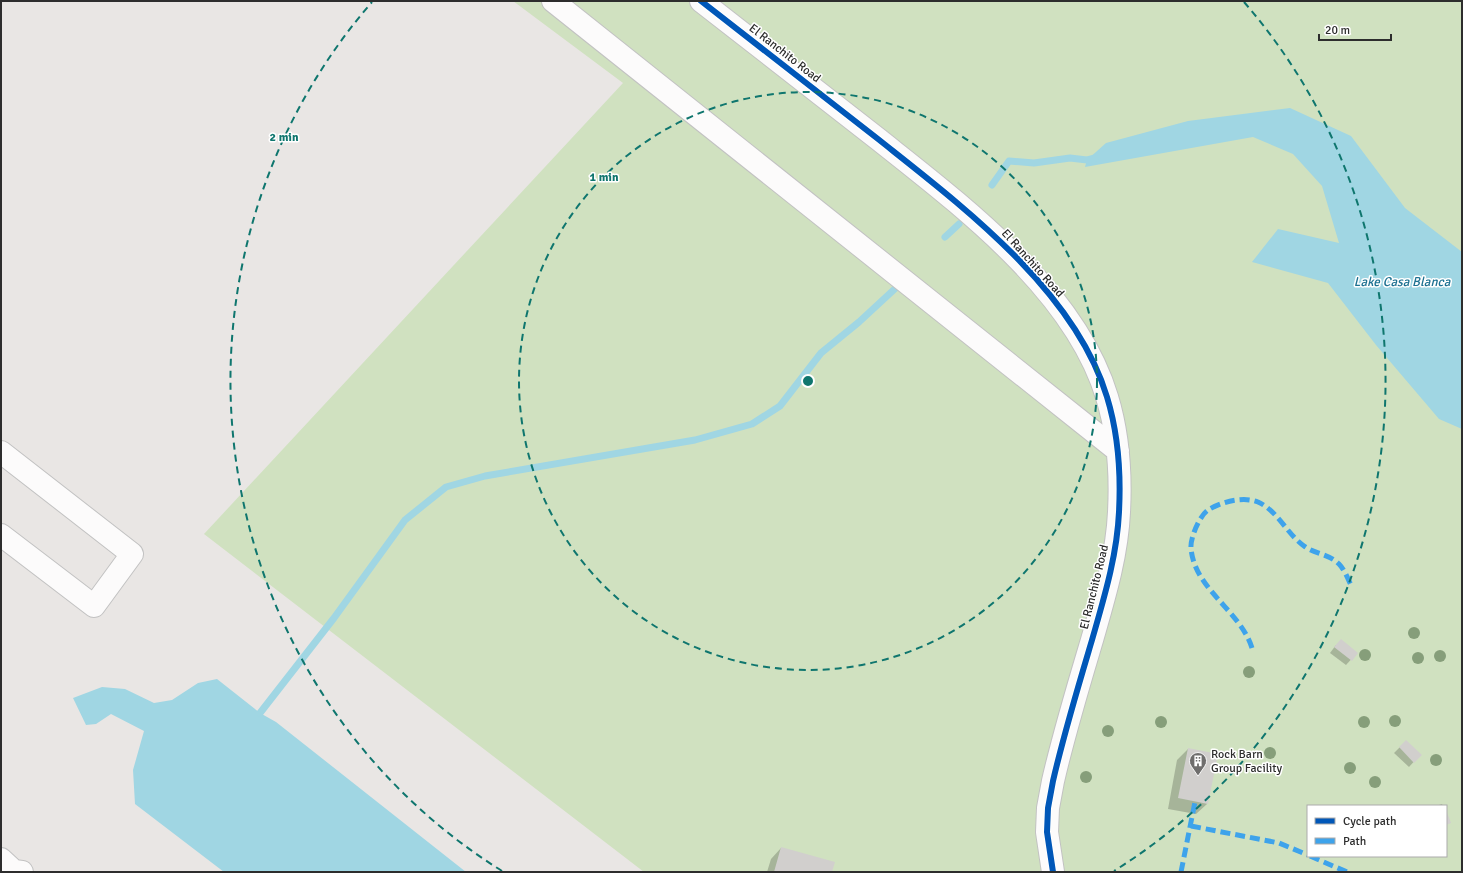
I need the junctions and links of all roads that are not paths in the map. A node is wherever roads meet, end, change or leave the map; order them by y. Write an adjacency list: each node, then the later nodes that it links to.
1 (553, 1): 3 (street)
2 (701, 1): 3 (street, El Ranchito Road)
3 (1118, 451): 8 (street, El Ranchito Road)
4 (1, 452): 5 (street)
5 (1, 535)
6 (1, 859): 7 (street)
7 (22, 872)
8 (1053, 872)

